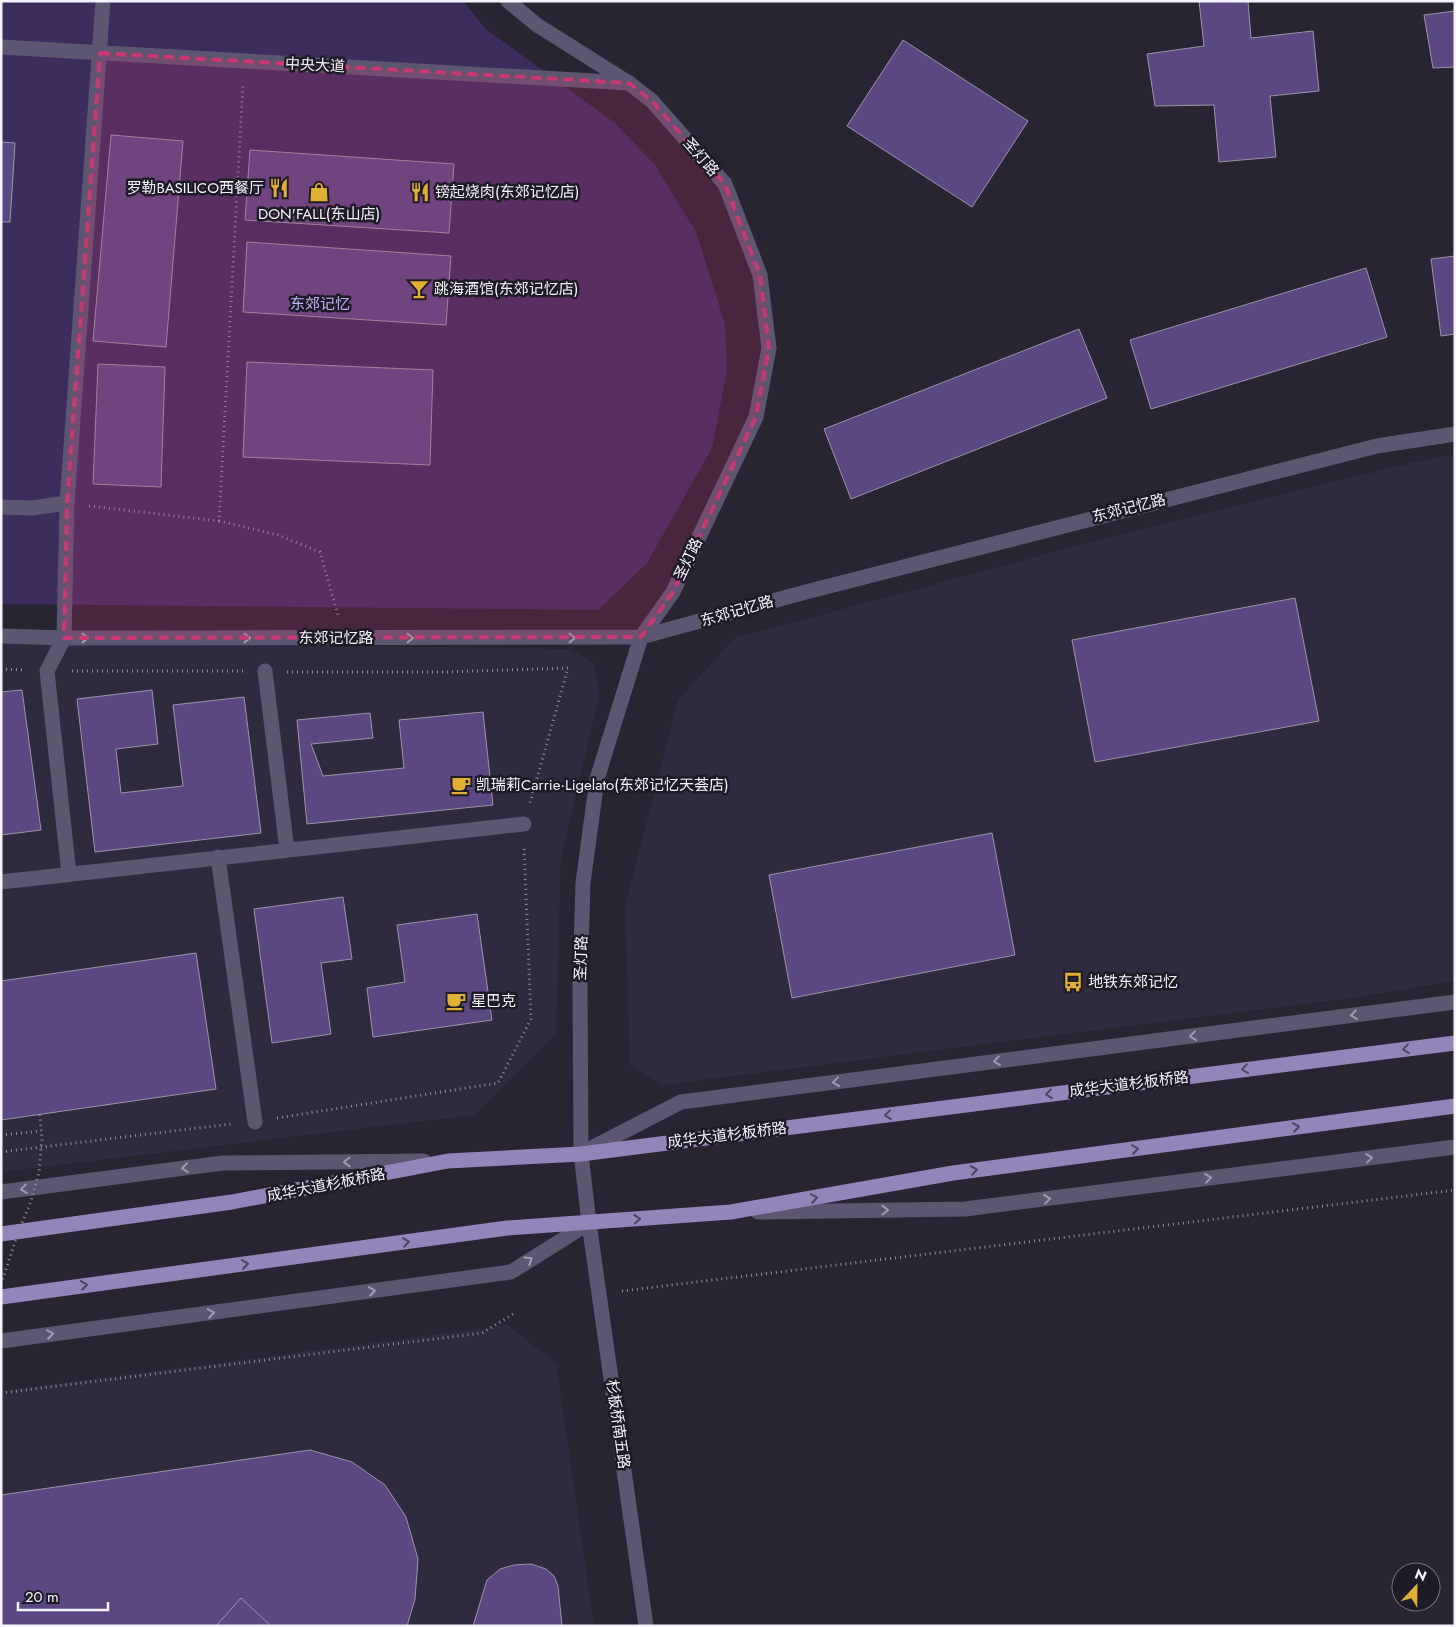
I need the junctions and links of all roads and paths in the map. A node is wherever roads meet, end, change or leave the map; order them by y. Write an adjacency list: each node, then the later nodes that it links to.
1 (103, 1): 4 (street)
2 (508, 1): 6 (street, 圣灯路)
3 (1, 47): 4 (street, 中央大道)
4 (100, 53): 5 (street, 中央大道); 8 (street)
5 (244, 61): 6 (street, 中央大道); 10 (path)
6 (629, 84): 12 (street, 圣灯路)
7 (1455, 434): 12 (street, 东郊记忆路)
8 (67, 503): 9 (street); 10 (path); 13 (street)
9 (1, 507)
10 (219, 522): 14 (path)
11 (1, 636): 13 (street, 东郊记忆路)
12 (641, 637): 14 (street, 东郊记忆路, one-way to 12); 32 (street, 圣灯路)
13 (64, 638): 14 (street, 东郊记忆路, one-way to 14); 16 (street)
14 (345, 638)
15 (1, 669): 16 (path)
16 (47, 671): 17 (path); 21 (street)
17 (266, 671): 18 (path); 19 (street)
18 (524, 824): 19 (street); 27 (path)
19 (287, 850): 20 (street)
20 (218, 858): 21 (street); 27 (street)
21 (69, 874): 22 (street)
22 (1, 882)
23 (1455, 1002): 32 (street, one-way to 32)
24 (1455, 1043): 32 (main road, 成华大道杉板桥路, one-way to 32)
25 (1455, 1106): 36 (main road, one-way to 25)
26 (40, 1114): 28 (path, bridge)
27 (255, 1122): 31 (path)
28 (42, 1131): 29 (path); 39 (path, bridge)
29 (1, 1135)
30 (1455, 1147): 36 (street, one-way to 30)
31 (1, 1152)
32 (580, 1154): 33 (main road, 成华大道杉板桥路); 37 (street, 圣灯路)
33 (448, 1161): 35 (street, one-way to 35); 38 (main road, 成华大道杉板桥路)
34 (1455, 1190): 40 (path)
35 (1, 1192)
36 (731, 1212): 37 (main road, one-way to 36)
37 (589, 1223): 40 (street, 杉板桥南五路); 41 (main road, one-way to 37); 43 (street, one-way to 37)
38 (1, 1234)
39 (1, 1284)
40 (599, 1294): 45 (street, 杉板桥南五路)
41 (1, 1297)
42 (513, 1314): 44 (path)
43 (1, 1341)
44 (1, 1393)
45 (646, 1626)

